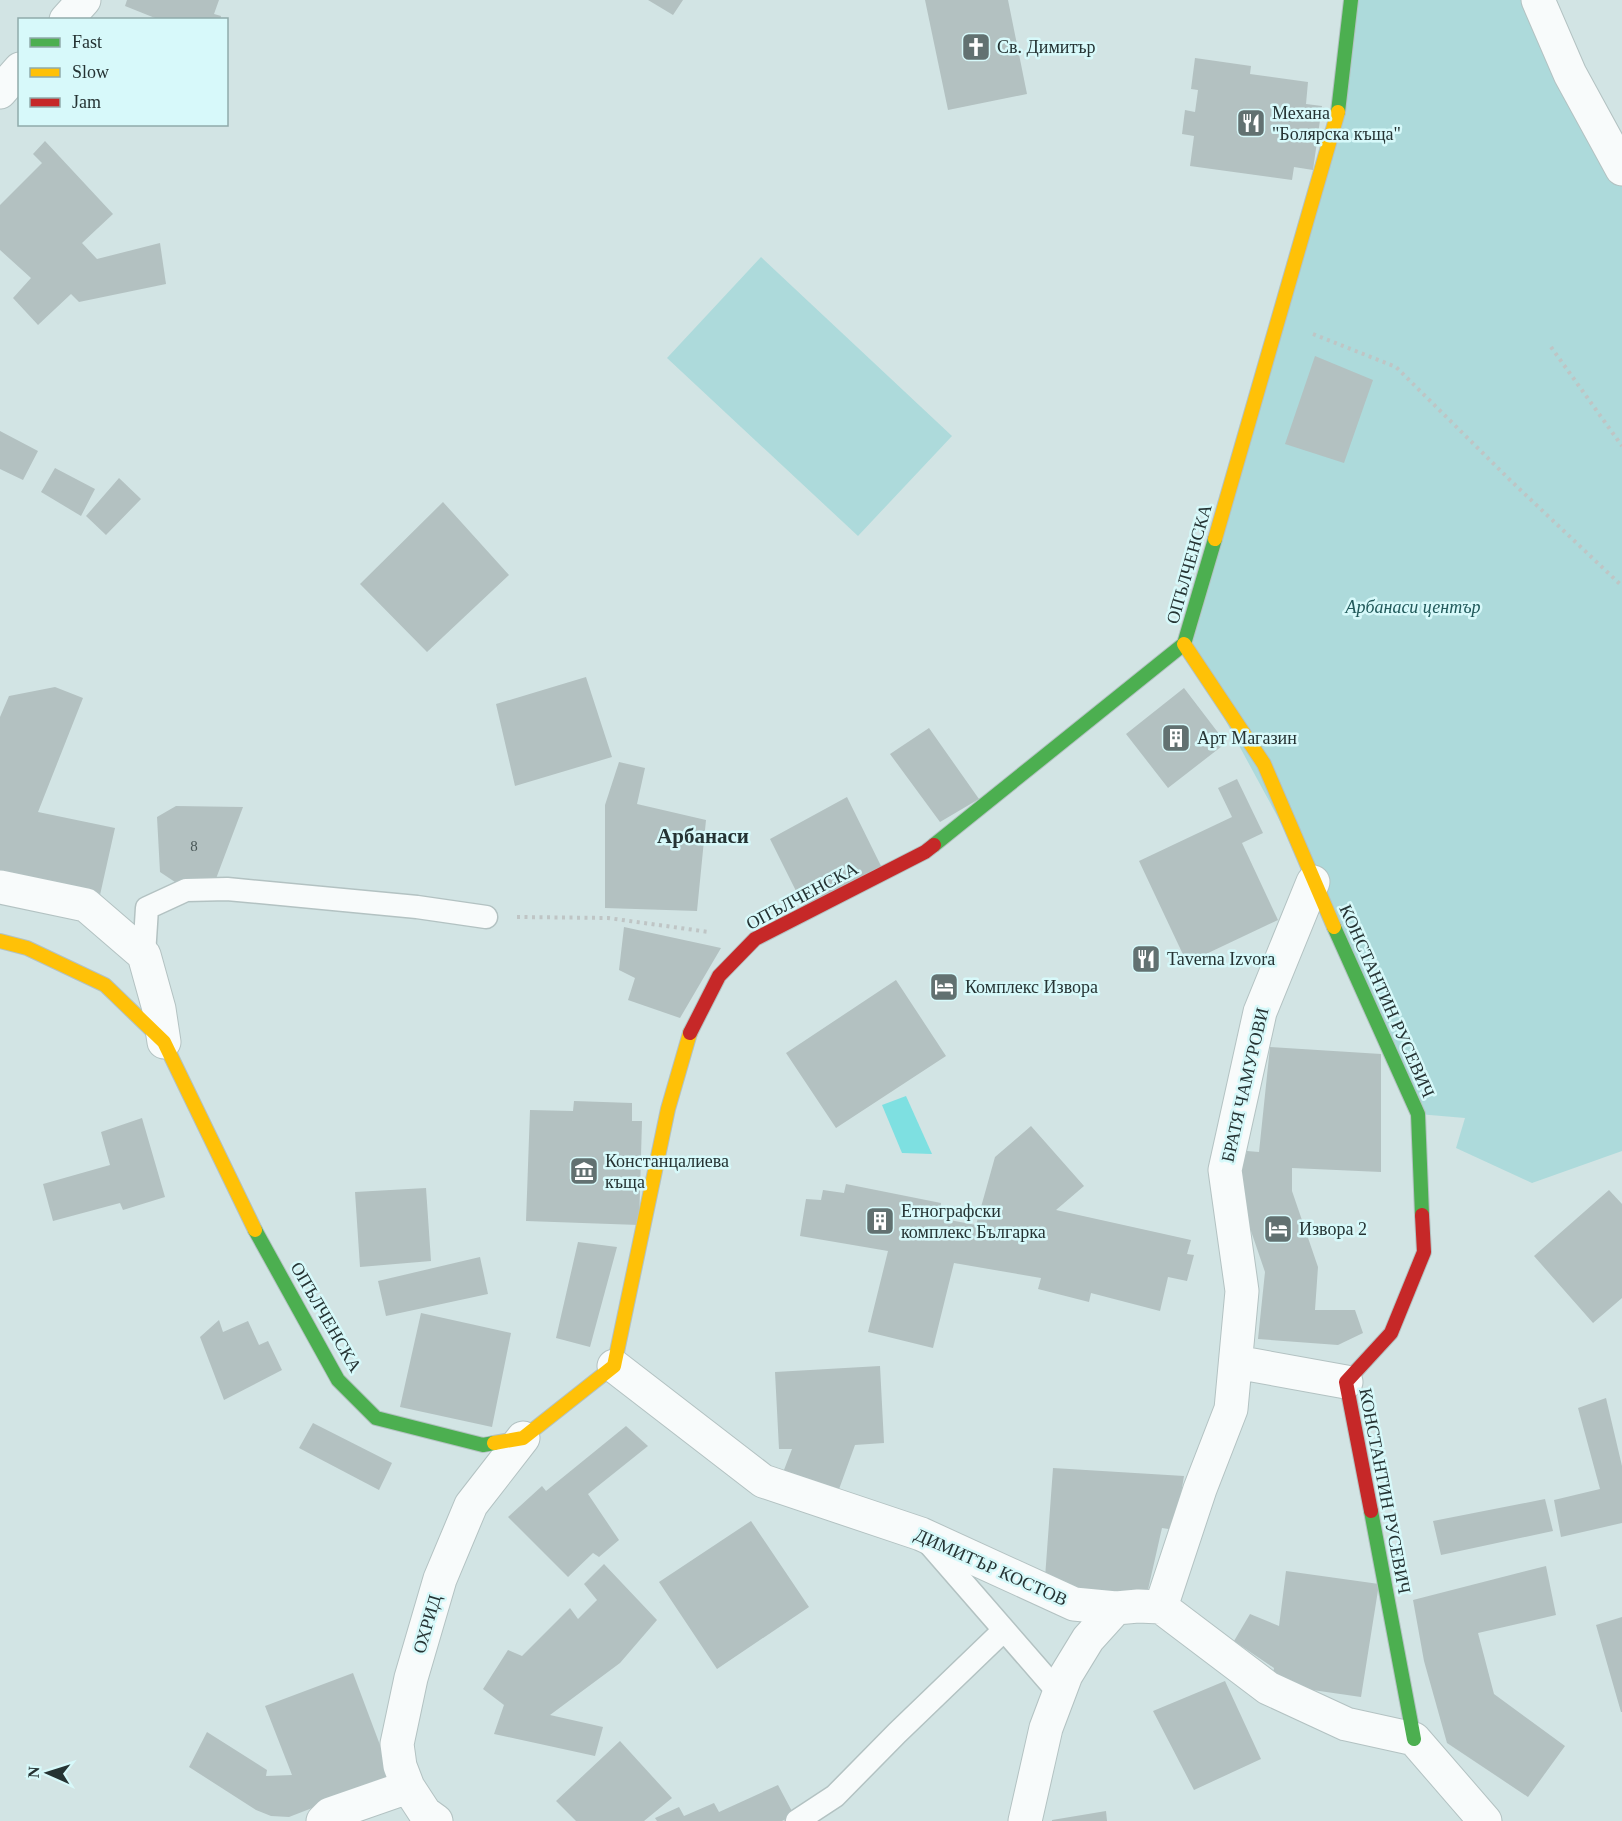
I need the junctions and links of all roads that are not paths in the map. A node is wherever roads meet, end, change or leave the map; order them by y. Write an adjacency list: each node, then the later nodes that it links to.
1 (84, 0): 4 (street)
2 (1351, 0): 8 (street, ОПЪЛЧЕНСКА)
3 (1538, 0): 7 (street)
4 (68, 18)
5 (18, 71): 6 (street)
6 (0, 92)
7 (1619, 157)
8 (1184, 644): 9 (street, КОНСТАНТИН РУСЕВИЧ); 16 (street, ОПЪЛЧЕНСКА)
9 (1313, 882): 15 (street, БРАТЯ ЧАМУРОВИ); 17 (street, КОНСТАНТИН РУСЕВИЧ)
10 (0, 887): 13 (street)
11 (486, 917): 13 (lane)
12 (0, 941): 14 (street, ОПЪЛЧЕНСКА)
13 (144, 955): 14 (street)
14 (164, 1042): 18 (street, ОПЪЛЧЕНСКА)
15 (1236, 1362): 17 (street); 20 (street, БРАТЯ ЧАМУРОВИ)
16 (614, 1366): 18 (street, ОПЪЛЧЕНСКА); 19 (street, ДИМИТЪР КОСТОВ)
17 (1346, 1382): 24 (street, КОНСТАНТИН РУСЕВИЧ)
18 (524, 1438): 25 (street, ОХРИД)
19 (921, 1534): 21 (street, ДИМИТЪР КОСТОВ); 22 (lane)
20 (1161, 1607): 21 (street, ДИМИТЪР КОСТОВ); 24 (street)
21 (1116, 1608): 23 (street)
22 (1003, 1631): 23 (lane); 28 (lane)
23 (1059, 1693): 29 (street)
24 (1414, 1739): 30 (street)
25 (408, 1787): 26 (street); 27 (street, ОХРИД)
26 (323, 1821)
27 (436, 1821)
28 (797, 1821)
29 (1025, 1821)
30 (1485, 1821)

